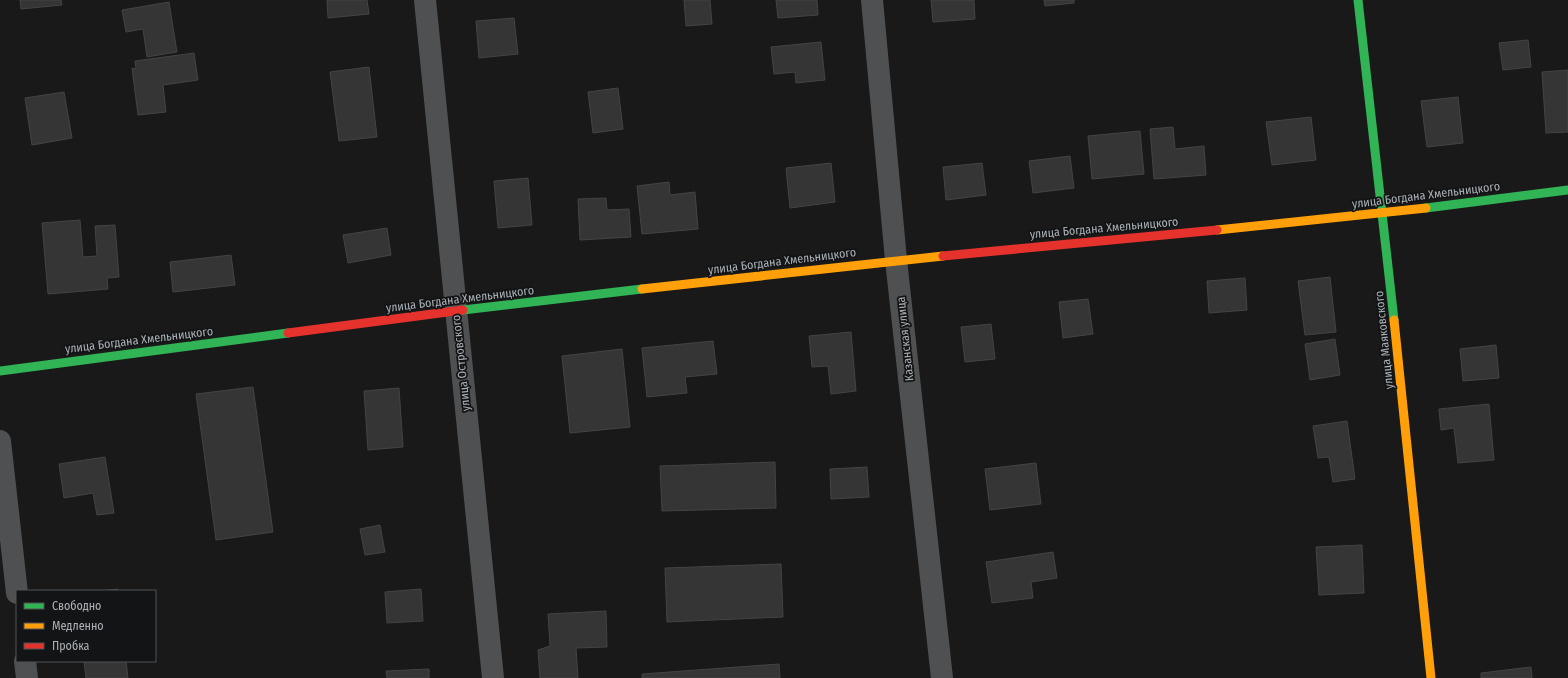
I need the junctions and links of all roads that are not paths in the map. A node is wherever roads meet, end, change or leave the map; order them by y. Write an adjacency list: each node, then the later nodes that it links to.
1 (425, 0): 7 (street, улица Островского)
2 (872, 0): 6 (street, Казанская улица)
3 (1358, 0): 5 (street, улица Маяковского)
4 (1568, 190): 5 (street, улица Богдана Хмельницкого)
5 (1383, 214): 6 (street, улица Богдана Хмельницкого); 15 (street, улица Маяковского)
6 (896, 260): 7 (street, улица Богдана Хмельницкого); 14 (street, Казанская улица)
7 (456, 311): 8 (street, улица Богдана Хмельницкого); 13 (street, улица Островского)
8 (0, 371)
9 (0, 441): 10 (street)
10 (17, 590)
11 (25, 662): 12 (street)
12 (26, 678)
13 (493, 678)
14 (942, 678)
15 (1431, 678)

